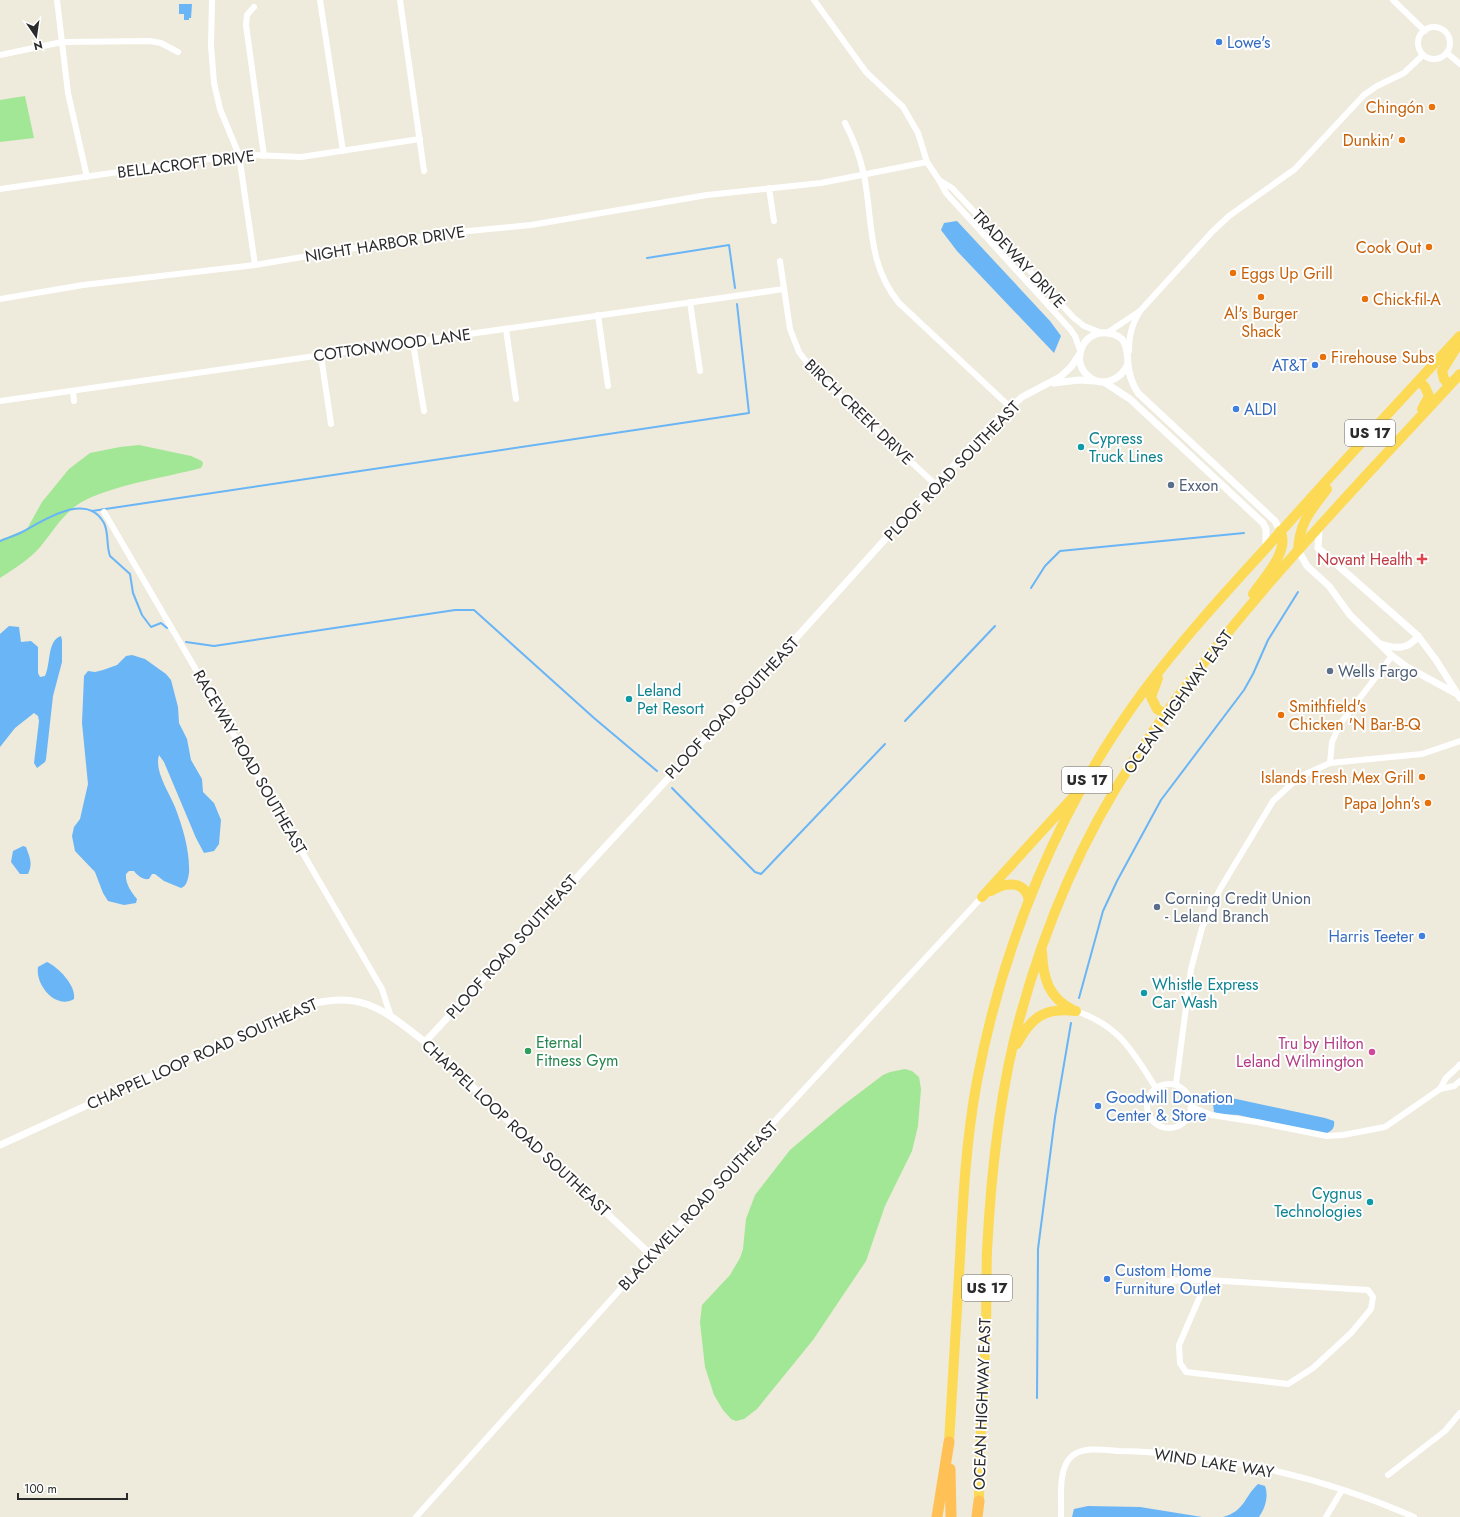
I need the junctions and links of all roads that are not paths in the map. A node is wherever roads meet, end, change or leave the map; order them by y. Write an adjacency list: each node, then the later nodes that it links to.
1 (57, 0): 9 (street)
2 (212, 0): 18 (street)
3 (320, 0): 17 (street)
4 (400, 0): 16 (street)
5 (814, 0): 20 (street, TRADEWAY DRIVE)
6 (1393, 0): 8 (street)
7 (254, 6): 19 (street)
8 (1425, 31): 11 (street); 13 (street)
9 (62, 42): 10 (street); 12 (street); 23 (street)
10 (178, 52)
11 (1447, 53): 13 (street); 14 (street)
12 (0, 55)
13 (1423, 55): 33 (street)
14 (1460, 64)
15 (845, 123): 22 (street)
16 (420, 140): 17 (street, BELLACROFT DRIVE); 21 (street)
17 (343, 150): 19 (street, BELLACROFT DRIVE)
18 (238, 156): 19 (street, BELLACROFT DRIVE); 23 (street, BELLACROFT DRIVE); 29 (street)
19 (264, 156)
20 (928, 162): 22 (street, NIGHT HARBOR DRIVE); 24 (street, TRADEWAY DRIVE)
21 (424, 171)
22 (864, 176): 25 (street, NIGHT HARBOR DRIVE); 55 (street)
23 (87, 177): 26 (street, BELLACROFT DRIVE)
24 (939, 180): 36 (street, TRADEWAY DRIVE); 40 (street, TRADEWAY DRIVE)
25 (769, 188): 27 (street); 29 (street, NIGHT HARBOR DRIVE)
26 (0, 189)
27 (774, 221)
28 (780, 261): 30 (street, BIRCH CREEK DRIVE)
29 (255, 265): 31 (street, NIGHT HARBOR DRIVE)
30 (784, 289): 32 (street, COTTONWOOD LANE); 60 (street, BIRCH CREEK DRIVE)
31 (0, 299)
32 (690, 302): 34 (street, COTTONWOOD LANE); 43 (street)
33 (1140, 311): 36 (street); 42 (street)
34 (598, 316): 35 (street, COTTONWOOD LANE); 50 (street)
35 (506, 329): 39 (street, COTTONWOOD LANE); 52 (street)
36 (1105, 333): 40 (street); 42 (street)
37 (1460, 336): 46 (highway, OCEAN HIGHWAY EAST / US 17)
38 (1460, 342): 49 (highway)
39 (413, 343): 41 (street, COTTONWOOD LANE); 56 (street)
40 (1080, 352): 45 (street); 48 (street, PLOOF ROAD SOUTHEAST)
41 (321, 356): 51 (street, COTTONWOOD LANE); 57 (street)
42 (1128, 361): 47 (street); 63 (street)
43 (700, 372)
44 (1460, 374): 49 (highway, OCEAN HIGHWAY EAST / US 17)
45 (1096, 381): 47 (street); 48 (street, PLOOF ROAD SOUTHEAST)
46 (1419, 381): 58 (highway); 59 (highway, OCEAN HIGHWAY EAST / US 17)
47 (1104, 382): 64 (street)
48 (1046, 385): 55 (street, PLOOF ROAD SOUTHEAST)
49 (1449, 385): 58 (highway, OCEAN HIGHWAY EAST / US 17)
50 (608, 386)
51 (73, 391): 53 (street, COTTONWOOD LANE); 54 (street)
52 (516, 399)
53 (0, 401)
54 (74, 401)
55 (1010, 407): 60 (street, PLOOF ROAD SOUTHEAST)
56 (424, 411)
57 (331, 424)
58 (1409, 429): 62 (highway, OCEAN HIGHWAY EAST / US 17)
59 (1355, 450): 63 (highway, OCEAN HIGHWAY EAST / US 17); 65 (highway)
60 (936, 485): 81 (street, PLOOF ROAD SOUTHEAST)
61 (104, 512): 80 (street, RACEWAY ROAD SOUTHEAST)
62 (1319, 528): 65 (highway, OCEAN HIGHWAY EAST / US 17); 66 (street)
63 (1280, 531): 64 (highway, OCEAN HIGHWAY EAST / US 17); 67 (highway)
64 (1266, 547): 70 (highway, OCEAN HIGHWAY EAST / US 17)
65 (1298, 550): 67 (highway, OCEAN HIGHWAY EAST / US 17); 68 (street)
66 (1418, 636): 68 (street); 71 (street)
67 (1223, 637): 72 (highway, OCEAN HIGHWAY EAST / US 17)
68 (1379, 643): 69 (street)
69 (1392, 656): 71 (street); 74 (street)
70 (1161, 669): 72 (highway); 75 (highway, OCEAN HIGHWAY EAST / US 17)
71 (1459, 694)
72 (1165, 714): 78 (highway, OCEAN HIGHWAY EAST / US 17)
73 (1460, 741): 74 (street)
74 (1330, 763): 85 (street)
75 (1086, 782): 76 (highway); 77 (highway, OCEAN HIGHWAY EAST / US 17)
76 (982, 897): 77 (highway); 90 (street, BLACKWELL ROAD SOUTHEAST)
77 (1029, 900): 94 (highway, OCEAN HIGHWAY EAST / US 17)
78 (1042, 946): 79 (highway); 82 (highway, OCEAN HIGHWAY EAST / US 17)
79 (1076, 1011): 82 (highway); 86 (street)
80 (390, 1014): 81 (street, CHAPPEL LOOP ROAD SOUTHEAST); 89 (street, CHAPPEL LOOP ROAD SOUTHEAST)
81 (425, 1042): 90 (street, CHAPPEL LOOP ROAD SOUTHEAST)
82 (1010, 1057): 97 (highway, OCEAN HIGHWAY EAST / US 17)
83 (1460, 1066): 87 (street)
84 (1460, 1082): 87 (street)
85 (1176, 1084): 86 (street); 88 (street)
86 (1156, 1088): 88 (street)
87 (1440, 1090): 88 (street)
88 (1192, 1107)
89 (0, 1145)
90 (652, 1255): 98 (street, BLACKWELL ROAD SOUTHEAST)
91 (1207, 1280): 91 (street); 92 (street)
92 (1163, 1281)
93 (1460, 1413): 95 (street)
94 (949, 1442): 99 (highway); 100 (highway, US 17)
95 (1388, 1475)
96 (1342, 1490): 102 (street, WIND LAKE WAY); 103 (street); 104 (street, WIND LAKE WAY)
97 (978, 1501): 101 (highway)
98 (416, 1517)
99 (937, 1517)
100 (951, 1517)
101 (978, 1517)
102 (1061, 1517)
103 (1326, 1517)
104 (1414, 1517)

